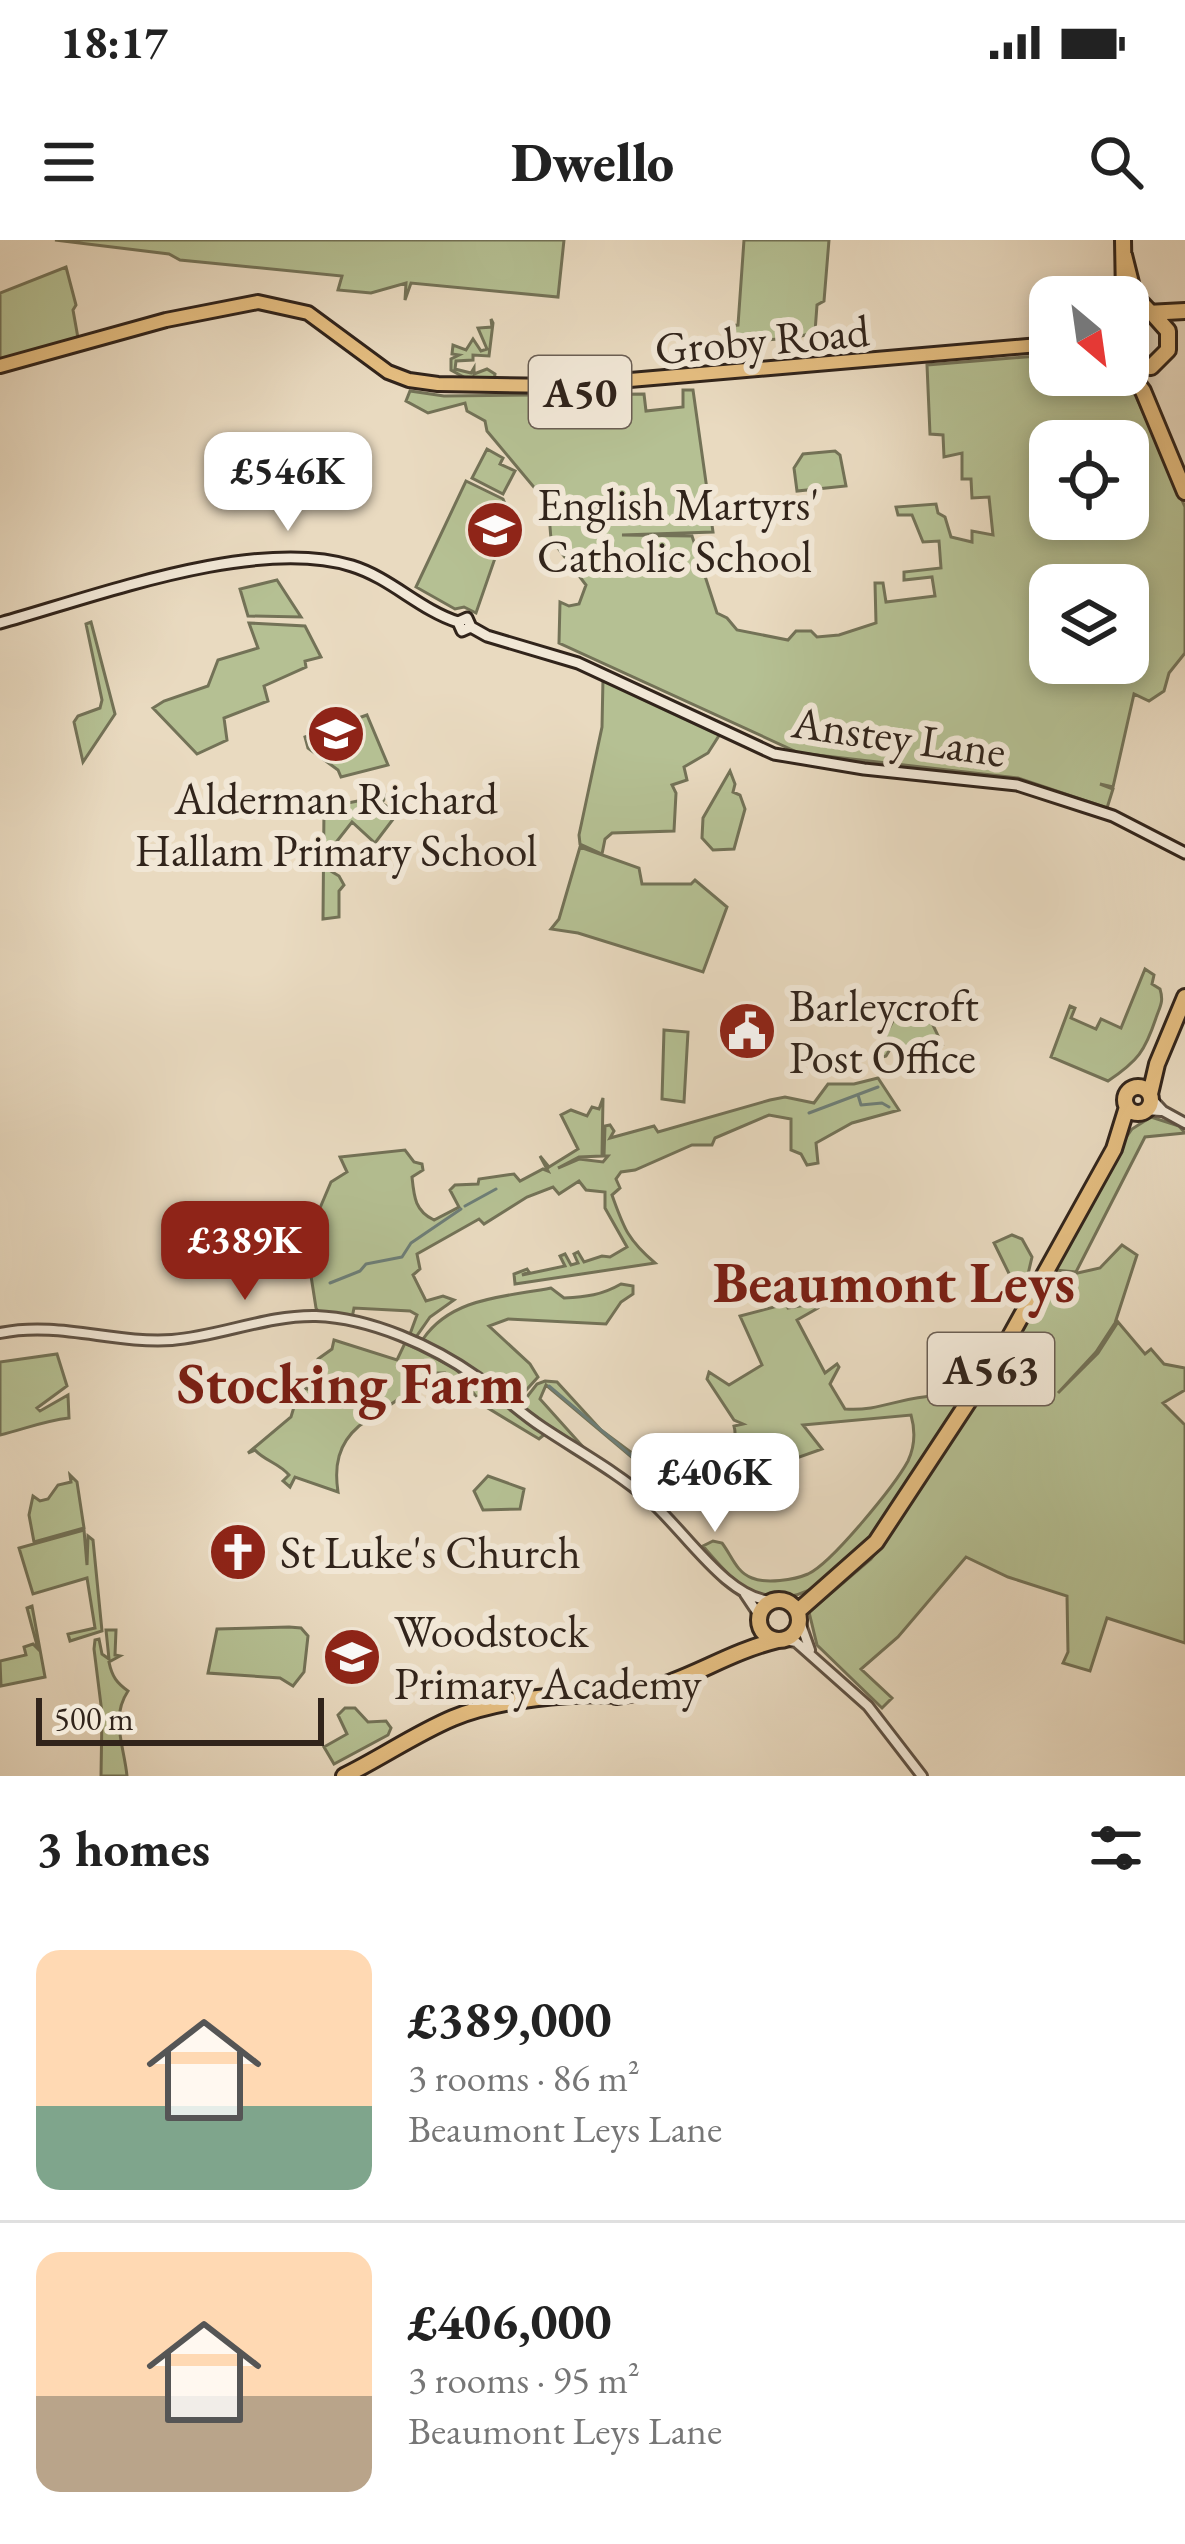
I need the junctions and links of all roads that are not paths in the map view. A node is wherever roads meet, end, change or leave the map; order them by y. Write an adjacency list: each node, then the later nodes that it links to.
1 (1124, 248): 2 (highway)
2 (1151, 313): 3 (highway); 4 (highway)
3 (1185, 315): 4 (highway)
4 (1170, 341): 6 (highway)
5 (1029, 349): 8 (main road, Groby Road / A50)
6 (1161, 361): 7 (highway); 10 (highway)
7 (1149, 367)
8 (0, 368)
9 (1144, 396): 10 (highway)
10 (1150, 406): 11 (highway)
11 (1184, 490)
12 (0, 623): 13 (main road, Anstey Lane)
13 (1185, 853)
14 (1185, 997): 15 (highway, A563)
15 (1157, 1064): 16 (highway, A563); 16 (highway, A563)
16 (1143, 1104): 17 (street); 20 (highway, A563)
17 (1185, 1123)
18 (0, 1333): 19 (street)
19 (745, 1593): 20 (street); 21 (street)
20 (789, 1608): 21 (highway); 22 (highway); 24 (street)
21 (759, 1620): 22 (highway); 23 (highway)
22 (781, 1640): 23 (highway); 24 (street)
23 (732, 1655): 25 (highway)
24 (814, 1657): 26 (street)
25 (344, 1776)
26 (922, 1776)

